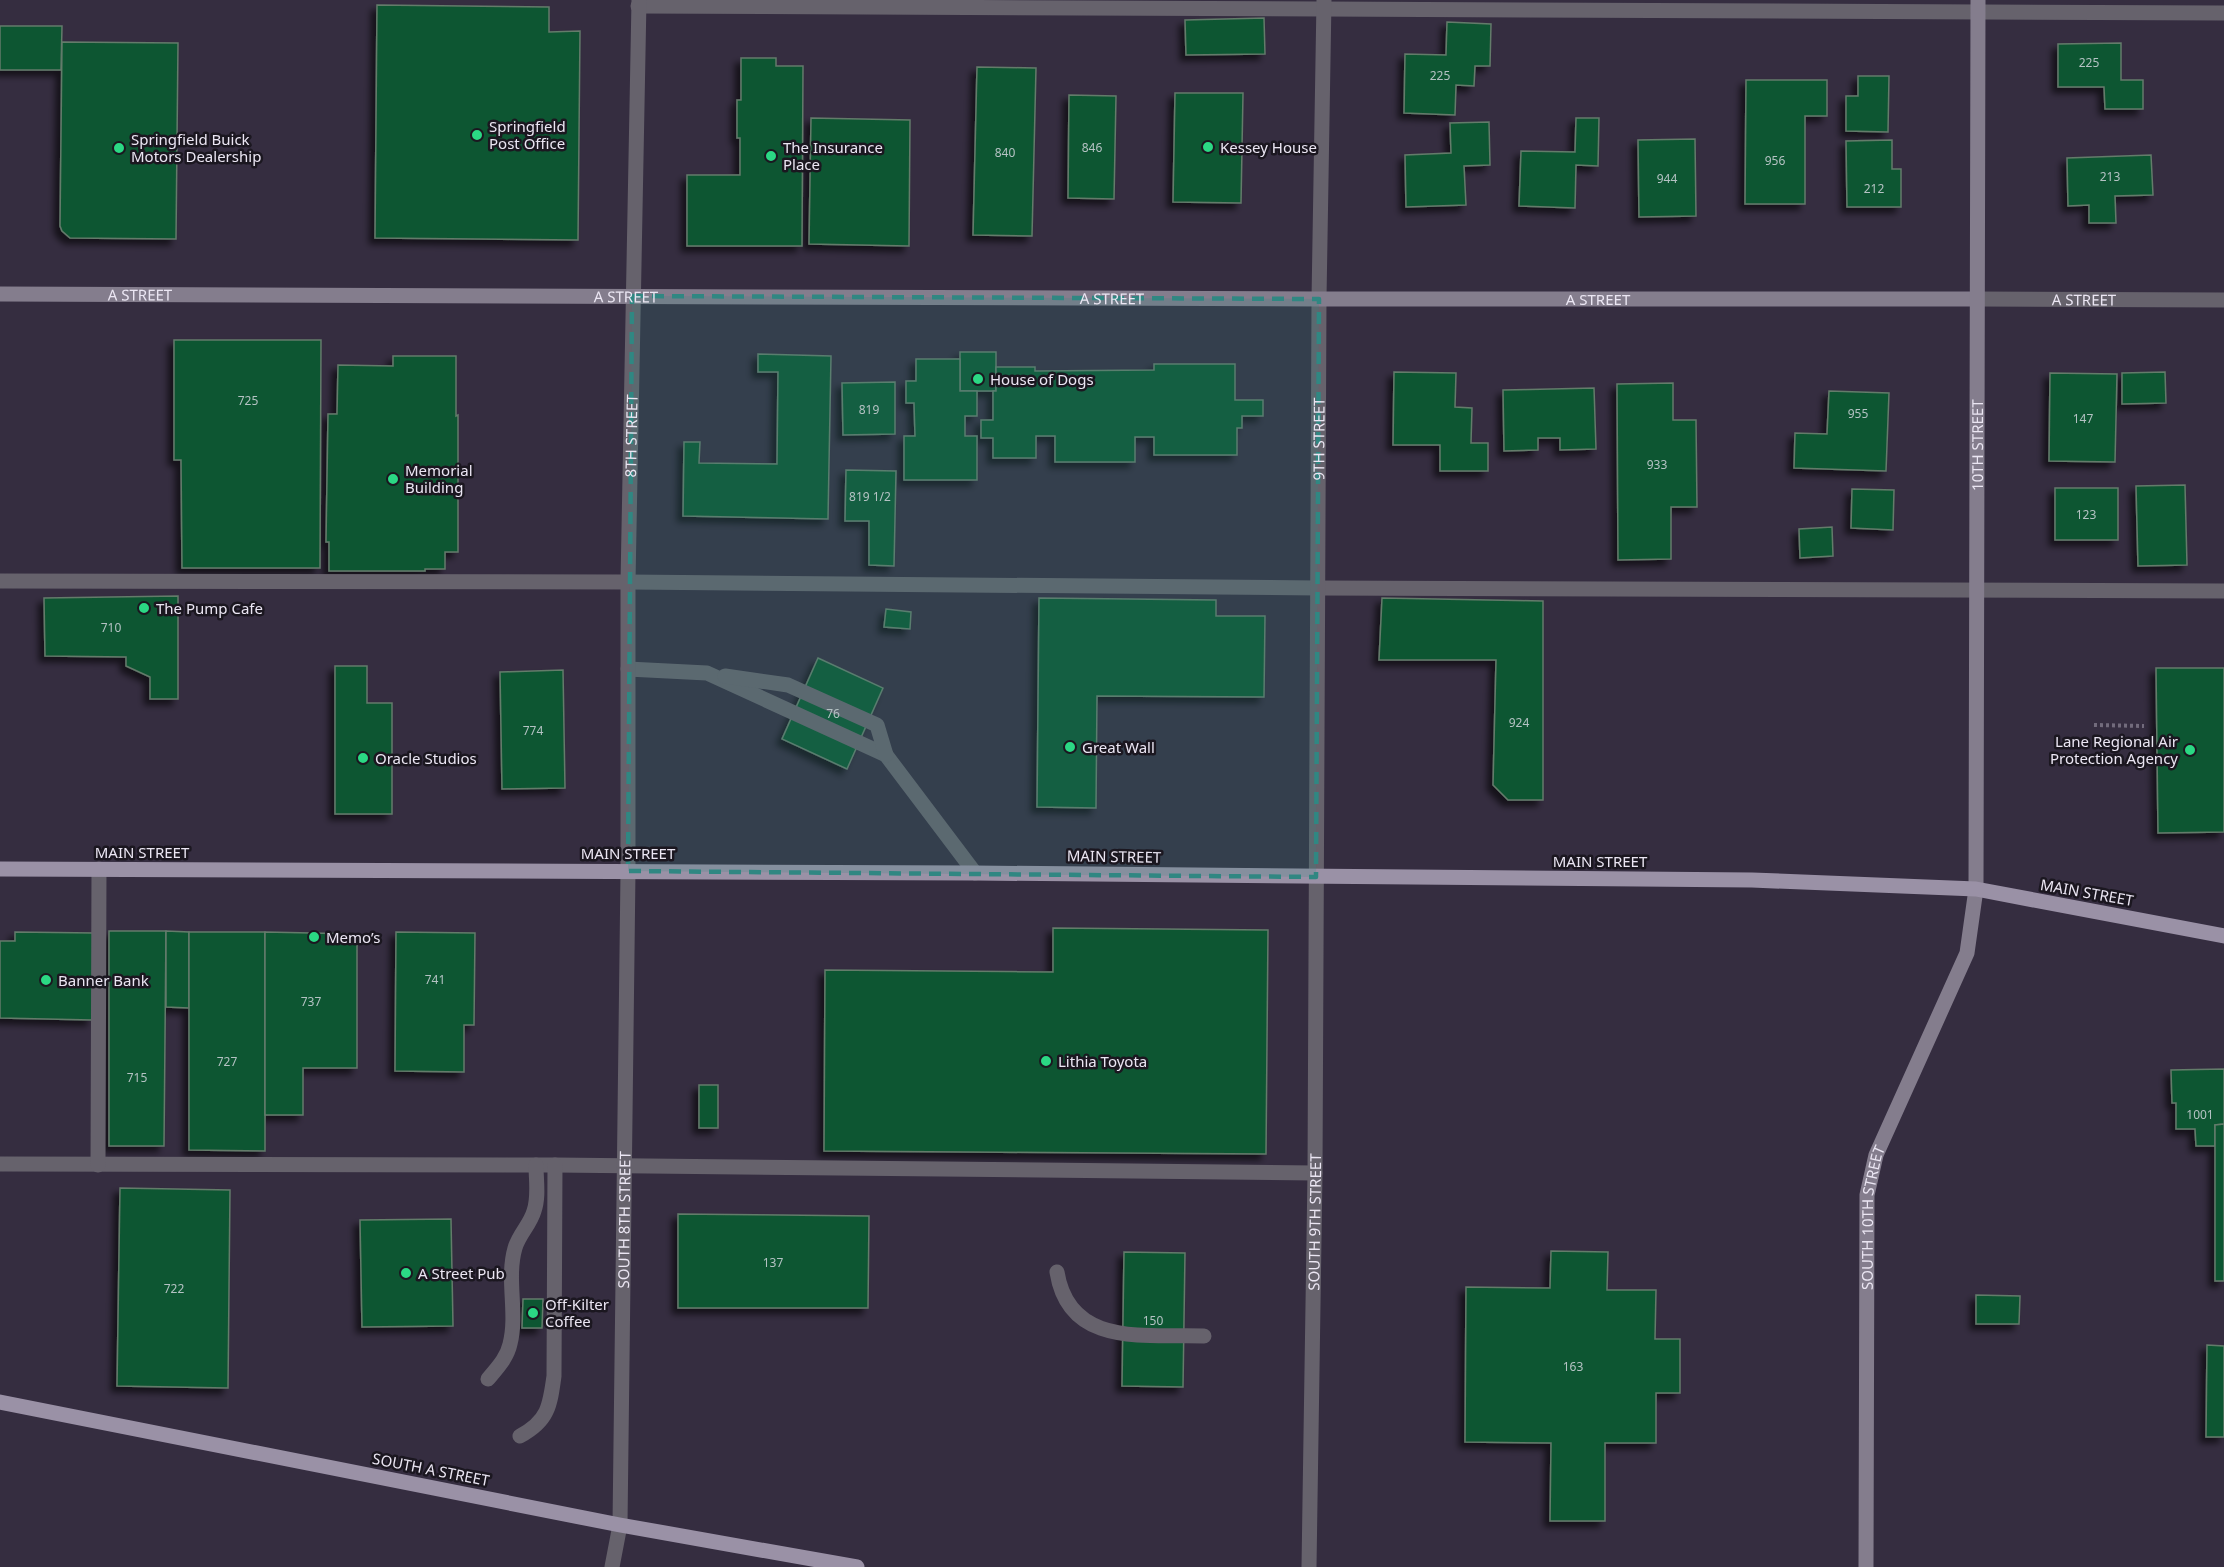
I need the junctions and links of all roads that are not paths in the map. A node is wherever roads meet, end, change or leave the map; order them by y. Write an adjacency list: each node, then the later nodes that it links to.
1 (638, 3): 2 (street); 6 (street, 8TH STREET)
2 (1324, 4): 3 (street); 7 (street, 9TH STREET)
3 (1978, 7): 4 (street); 8 (street, 10TH STREET)
4 (2224, 13)
5 (0, 294): 6 (street, A STREET)
6 (632, 296): 7 (street, A STREET); 11 (street, 8TH STREET)
7 (1319, 299): 8 (street, A STREET); 12 (street, 9TH STREET)
8 (1976, 299): 9 (street, A STREET); 13 (street, 10TH STREET)
9 (2224, 300)
10 (0, 581): 11 (street)
11 (628, 582): 12 (street); 15 (street, 8TH STREET)
12 (1318, 588): 13 (street); 22 (street, 9TH STREET)
13 (1977, 590): 14 (street); 23 (street, 10TH STREET)
14 (2224, 591)
15 (628, 669): 16 (street); 20 (street, 8TH STREET)
16 (707, 673): 17 (street); 17 (street)
17 (886, 755): 21 (street)
18 (0, 869): 19 (main road, MAIN STREET)
19 (99, 869): 20 (main road, MAIN STREET); 26 (street)
20 (628, 871): 21 (main road, MAIN STREET); 29 (street, SOUTH 8TH STREET)
21 (975, 873): 22 (main road, MAIN STREET)
22 (1316, 877): 23 (main road, MAIN STREET); 30 (street, SOUTH 9TH STREET)
23 (1976, 889): 24 (main road, MAIN STREET); 40 (street, SOUTH 10TH STREET)
24 (2224, 936)
25 (0, 1164): 26 (street)
26 (98, 1165): 27 (street)
27 (536, 1165): 28 (street); 33 (street)
28 (555, 1165): 29 (street); 35 (street)
29 (623, 1166): 30 (street); 36 (street, SOUTH 8TH STREET)
30 (1315, 1173): 39 (street, SOUTH 9TH STREET)
31 (1057, 1272): 32 (street)
32 (1204, 1335)
33 (488, 1379)
34 (0, 1402): 36 (main road, SOUTH A STREET)
35 (520, 1436)
36 (620, 1525): 37 (street, SOUTH 8TH STREET); 38 (main road, SOUTH A STREET)
37 (612, 1567)
38 (857, 1567)
39 (1309, 1567)
40 (1866, 1567)

